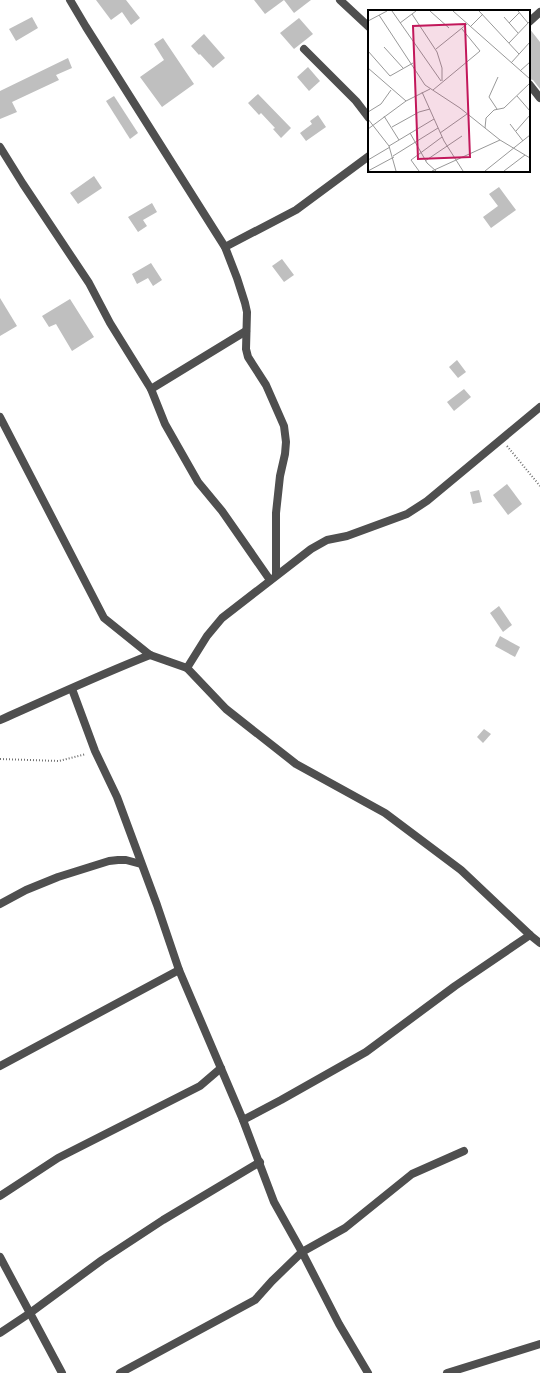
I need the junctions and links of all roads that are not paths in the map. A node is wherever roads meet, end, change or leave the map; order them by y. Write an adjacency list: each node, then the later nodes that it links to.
1 (70, 0): 12 (street)
2 (340, 0): 5 (street)
3 (540, 12): 4 (street)
4 (530, 21)
5 (368, 26)
6 (304, 50): 9 (street)
7 (530, 85): 8 (street)
8 (540, 98)
9 (368, 117)
10 (0, 147): 14 (street)
11 (368, 157): 12 (street)
12 (224, 247): 13 (street)
13 (246, 331): 14 (street); 17 (street)
14 (151, 389): 17 (street)
15 (540, 407): 17 (street)
16 (0, 416): 18 (street)
17 (273, 577): 19 (street)
18 (150, 655): 19 (street); 20 (street)
19 (187, 668): 24 (street)
20 (72, 689): 21 (street); 22 (street)
21 (0, 720)
22 (141, 864): 23 (street); 26 (street)
23 (0, 904)
24 (530, 935): 25 (street); 29 (street)
25 (540, 942)
26 (179, 970): 27 (street); 28 (street)
27 (0, 1066)
28 (221, 1068): 29 (street); 32 (street)
29 (243, 1120): 31 (street)
30 (464, 1151): 33 (street)
31 (260, 1162): 33 (street); 35 (street)
32 (0, 1196)
33 (302, 1252): 39 (street); 40 (street)
34 (0, 1257): 35 (street)
35 (30, 1313): 36 (street); 38 (street)
36 (0, 1333)
37 (540, 1344): 41 (street)
38 (62, 1373)
39 (120, 1373)
40 (368, 1373)
41 (447, 1373)

